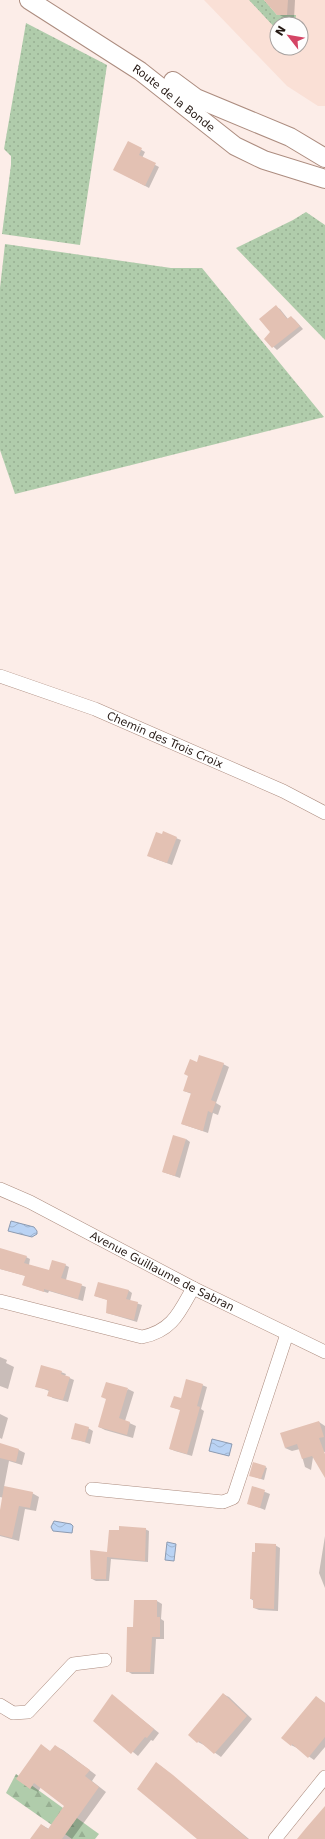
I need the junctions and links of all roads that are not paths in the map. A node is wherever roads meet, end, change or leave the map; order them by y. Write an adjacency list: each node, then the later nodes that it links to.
1 (29, 0): 4 (main road, Route de la Bonde)
2 (50, 0): 3 (main road, Route de la Bonde)
3 (325, 158)
4 (325, 179)
5 (0, 676): 6 (street, Chemin des Trois Croix)
6 (325, 813)
7 (0, 1189): 8 (street, Avenue Guillaume de Sabran)
8 (193, 1288): 9 (street); 10 (street, Avenue Guillaume de Sabran)
9 (0, 1301)
10 (287, 1334): 11 (street, Avenue Guillaume de Sabran); 12 (street)
11 (325, 1352)
12 (92, 1489)
13 (105, 1660): 14 (street)
14 (0, 1705)
15 (325, 1777): 16 (street)
16 (275, 1839)

